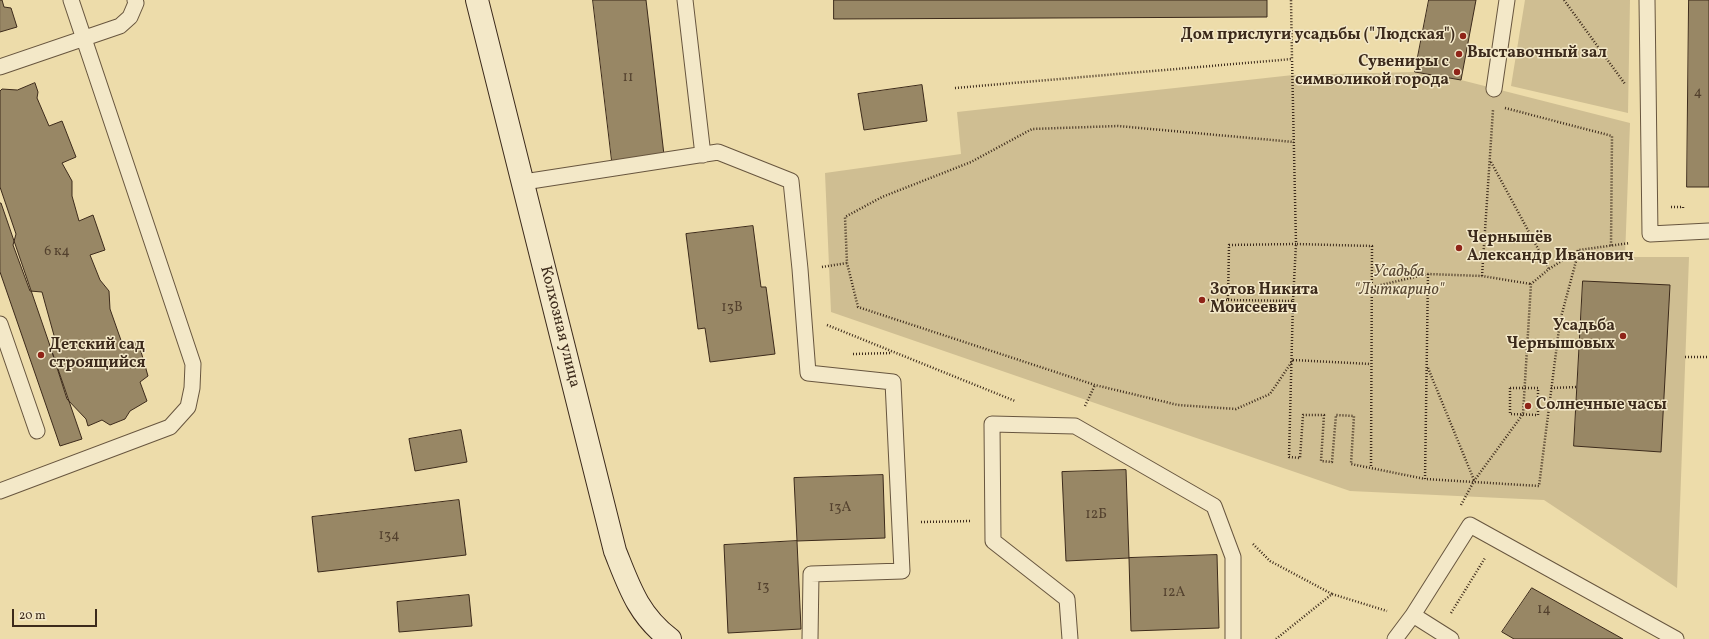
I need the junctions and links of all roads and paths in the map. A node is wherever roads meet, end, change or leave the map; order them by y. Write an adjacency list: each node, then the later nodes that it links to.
1 (71, 0): 9 (lane)
2 (135, 0): 9 (lane)
3 (477, 0): 19 (street, Колхозная улица)
4 (685, 0): 17 (lane)
5 (1291, 0): 10 (path)
6 (1507, 0): 13 (lane)
7 (1564, 0): 15 (path)
8 (1647, 0): 15 (lane)
9 (84, 38): 11 (lane); 49 (lane)
10 (1292, 59): 12 (path); 16 (path)
11 (0, 67)
12 (955, 88)
13 (1494, 89): 14 (path)
14 (1493, 104): 18 (path); 23 (path)
15 (1648, 117): 21 (lane)
16 (1294, 142): 22 (path); 37 (path)
17 (703, 155): 19 (lane); 33 (lane)
18 (1491, 161): 25 (path); 27 (path)
19 (524, 182): 59 (street, Колхозная улица)
20 (1709, 232): 21 (lane)
21 (1650, 234): 23 (path)
22 (1296, 244): 29 (path); 31 (path); 32 (path)
23 (1610, 246): 24 (path)
24 (1579, 250): 25 (path); 42 (path)
25 (1549, 269): 28 (path)
26 (1428, 274): 27 (path); 29 (path); 39 (path)
27 (1482, 276): 28 (path)
28 (1531, 284): 41 (path)
29 (1372, 287): 38 (path)
30 (1202, 300): 31 (path)
31 (1228, 300): 32 (path)
32 (1293, 300): 37 (path)
33 (803, 316): 43 (path); 52 (lane)
34 (0, 324): 45 (lane)
35 (1685, 357): 36 (path)
36 (1709, 357)
37 (1293, 360): 38 (path); 46 (path)
38 (1371, 364): 46 (path)
39 (1428, 367): 47 (path); 48 (path)
40 (1577, 387): 42 (path)
41 (1524, 388): 44 (path); 44 (path); 44 (path)
42 (1551, 388): 48 (path)
43 (1017, 402)
44 (1523, 414): 48 (path)
45 (37, 431)
46 (1371, 468): 47 (path)
47 (1425, 479): 48 (path)
48 (1474, 481): 50 (path)
49 (0, 491)
50 (1466, 496)
51 (993, 520): 52 (path); 61 (lane); 62 (lane)
52 (900, 522): 60 (lane)
53 (1248, 539): 55 (path)
54 (1487, 555): 58 (path)
55 (1332, 594): 56 (path); 63 (path)
56 (1394, 613)
57 (1413, 615): 58 (lane); 64 (lane); 65 (lane)
58 (1446, 636)
59 (670, 639)
60 (810, 639)
61 (1070, 639)
62 (1234, 639)
63 (1276, 639)
64 (1395, 639)
65 (1676, 639)

